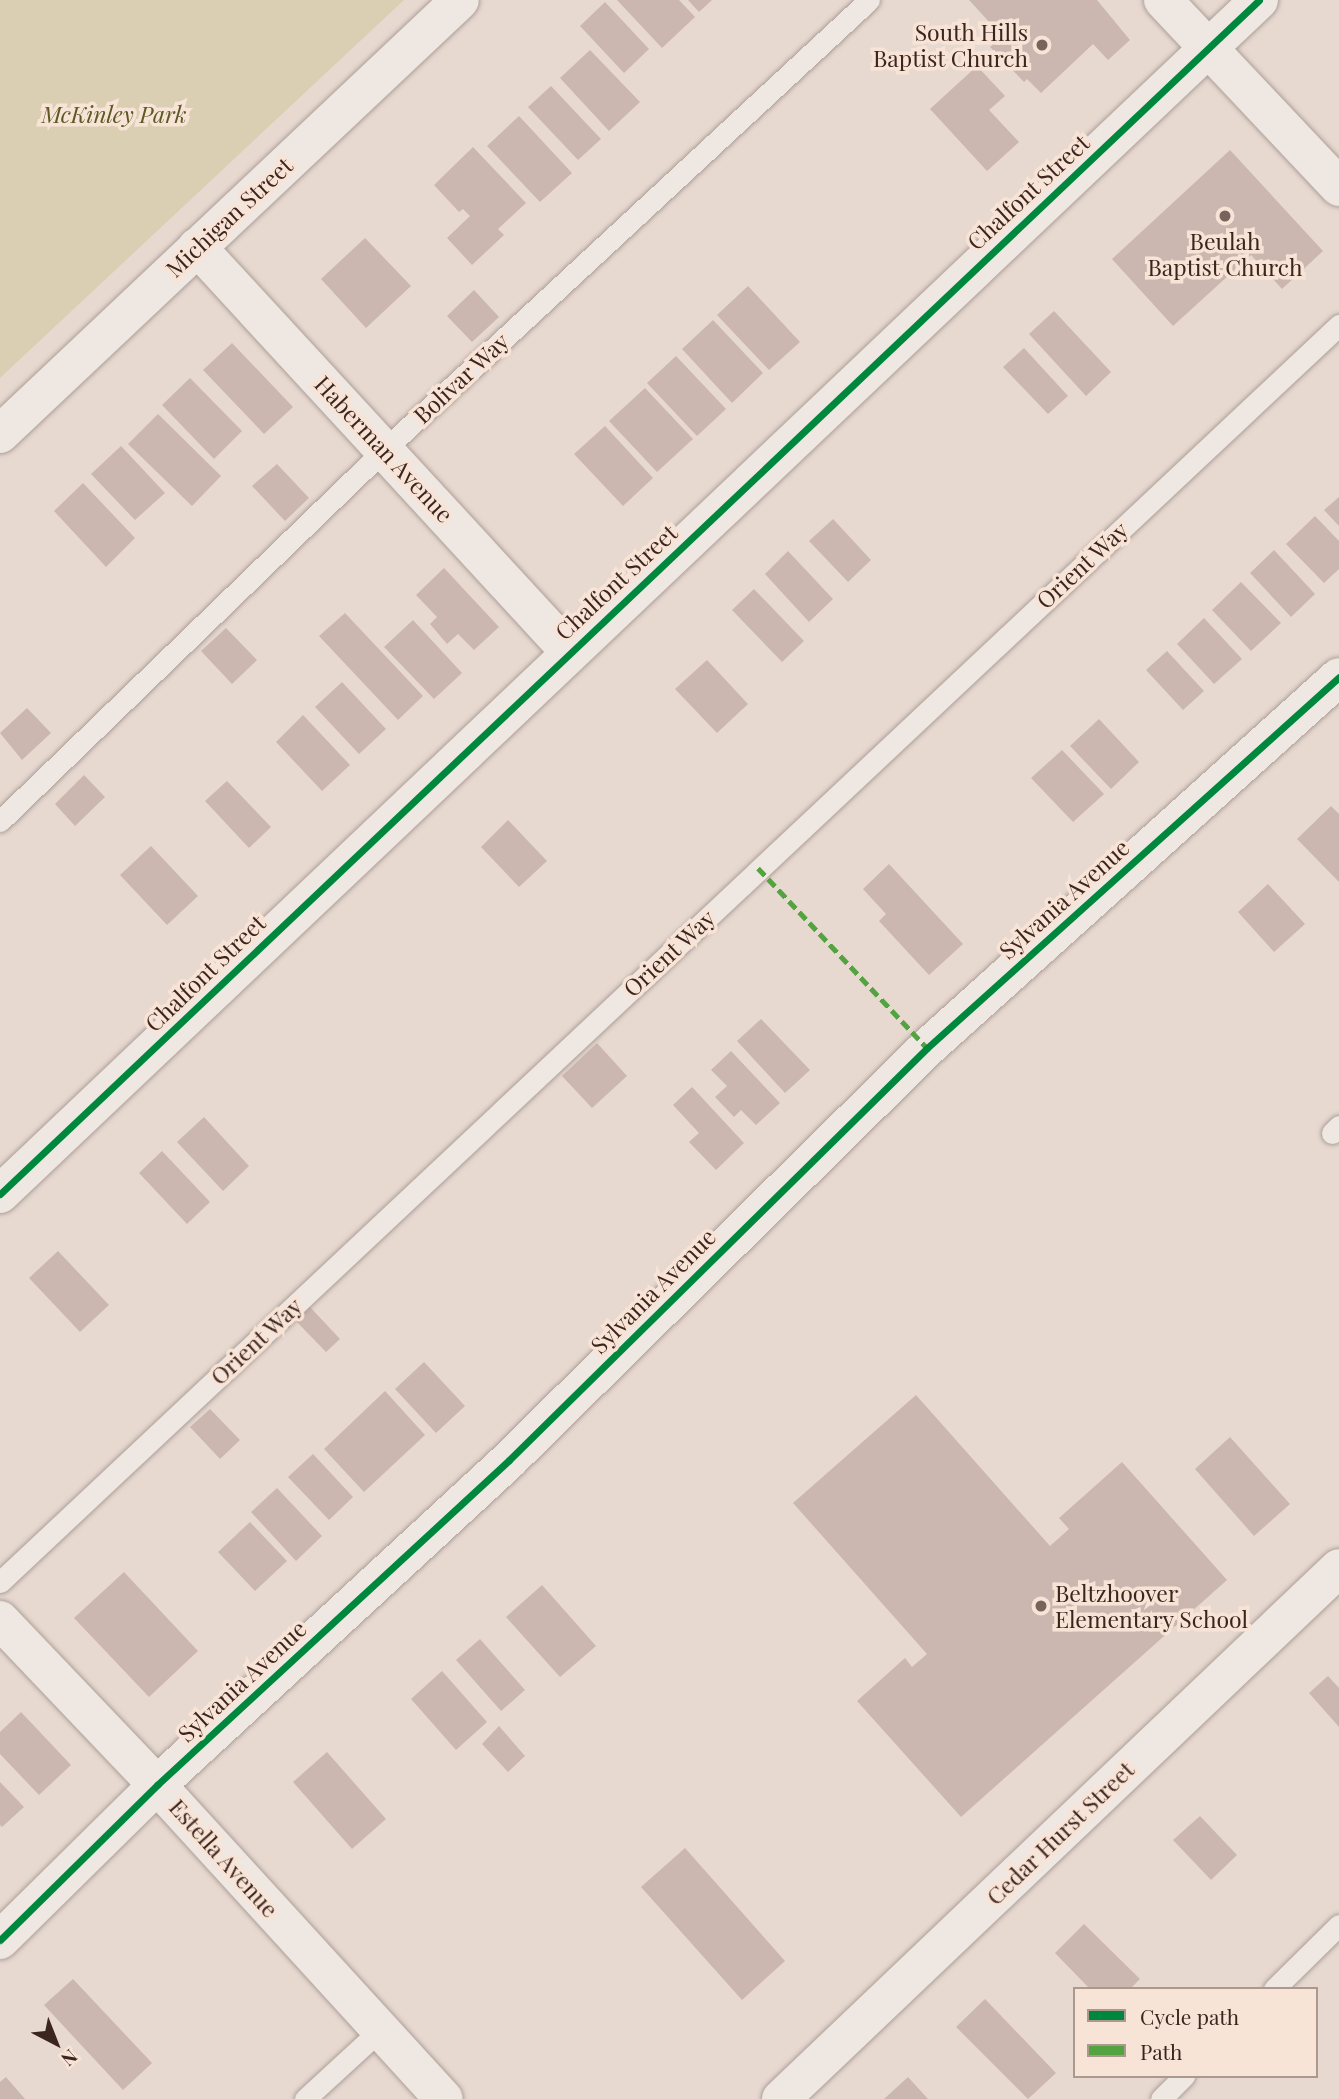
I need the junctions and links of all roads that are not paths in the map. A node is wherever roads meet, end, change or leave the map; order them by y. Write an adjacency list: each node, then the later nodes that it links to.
1 (460, 0): 7 (street, Michigan Street)
2 (869, 0): 10 (lane, Bolivar Way)
3 (1163, 0): 5 (street)
4 (1259, 0): 5 (street, Chalfont Street)
5 (1209, 47): 6 (street); 11 (street, Chalfont Street)
6 (1339, 187)
7 (197, 247): 9 (street, Michigan Street); 10 (street, Haberman Avenue)
8 (1339, 324): 16 (lane, Orient Way)
9 (0, 434)
10 (384, 449): 11 (street, Haberman Avenue); 13 (lane, Bolivar Way)
11 (570, 652): 14 (street, Chalfont Street)
12 (1339, 677): 18 (street, Sylvania Avenue)
13 (0, 821)
14 (0, 1194)
15 (1339, 1567): 26 (street, Cedar Hurst Street)
16 (0, 1582)
17 (0, 1620): 18 (street, Estella Avenue)
18 (158, 1785): 20 (street, Sylvania Avenue); 22 (street, Estella Avenue)
19 (1339, 1925): 21 (lane)
20 (0, 1940)
21 (1276, 1987)
22 (379, 2031): 24 (lane); 25 (street, Estella Avenue)
23 (1182, 2078): 27 (lane)
24 (305, 2099)
25 (444, 2099)
26 (781, 2099)
27 (1161, 2099)

